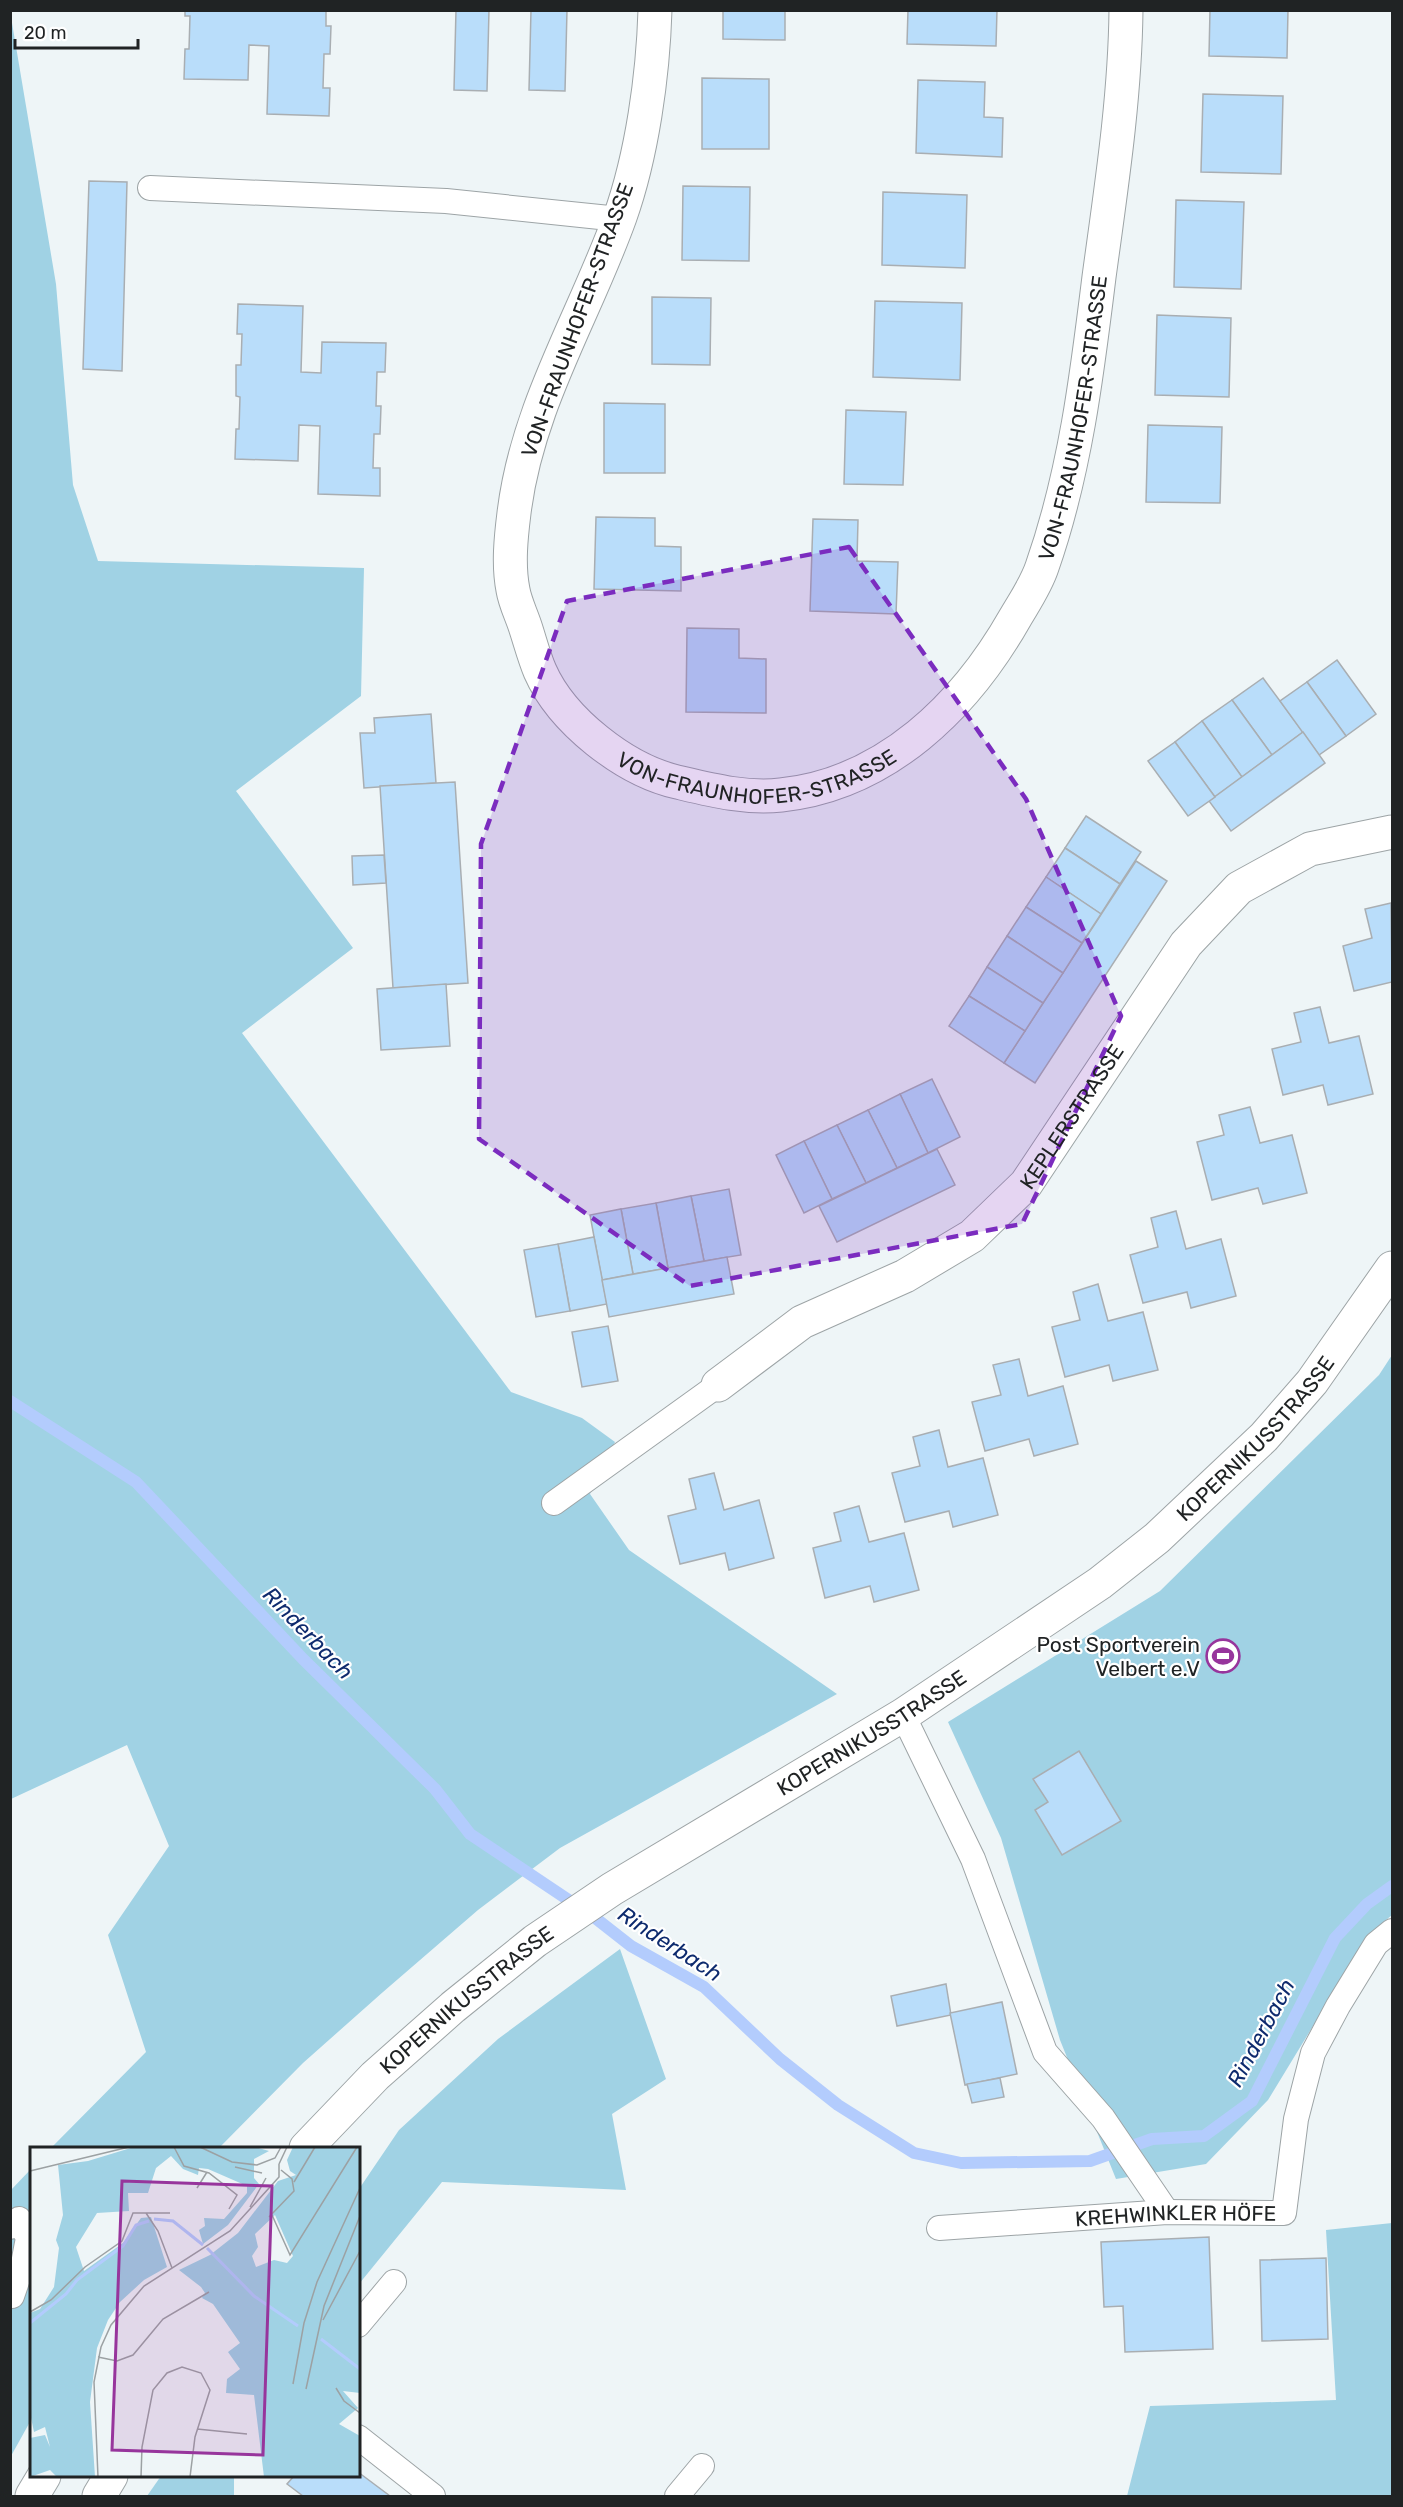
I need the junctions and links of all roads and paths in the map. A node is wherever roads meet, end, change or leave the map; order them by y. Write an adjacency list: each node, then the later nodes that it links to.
1 (655, 10): 4 (street, VON-FRAUNHOFER-STRASSE)
2 (1126, 10): 4 (street, VON-FRAUNHOFER-STRASSE)
3 (150, 188): 4 (lane)
4 (619, 219)
5 (1392, 832): 7 (street, KEPLERSTRASSE)
6 (1392, 1268): 9 (street, KOPERNIKUSSTRASSE)
7 (718, 1385): 8 (lane)
8 (554, 1503)
9 (903, 1715): 11 (street, KOPERNIKUSSTRASSE); 12 (lane)
10 (1392, 1931): 12 (lane, KREHWINKLER HÖFE)
11 (307, 2147)
12 (1167, 2212): 14 (lane, KREHWINKLER HÖFE)
13 (15, 2223): 16 (lane)
14 (939, 2228)
15 (394, 2282): 17 (lane)
16 (12, 2296)
17 (360, 2323)
18 (360, 2439): 24 (lane)
19 (702, 2466): 25 (lane)
20 (43, 2477): 22 (street)
21 (110, 2477): 23 (street)
22 (32, 2496)
23 (99, 2496)
24 (433, 2496)
25 (677, 2496)

